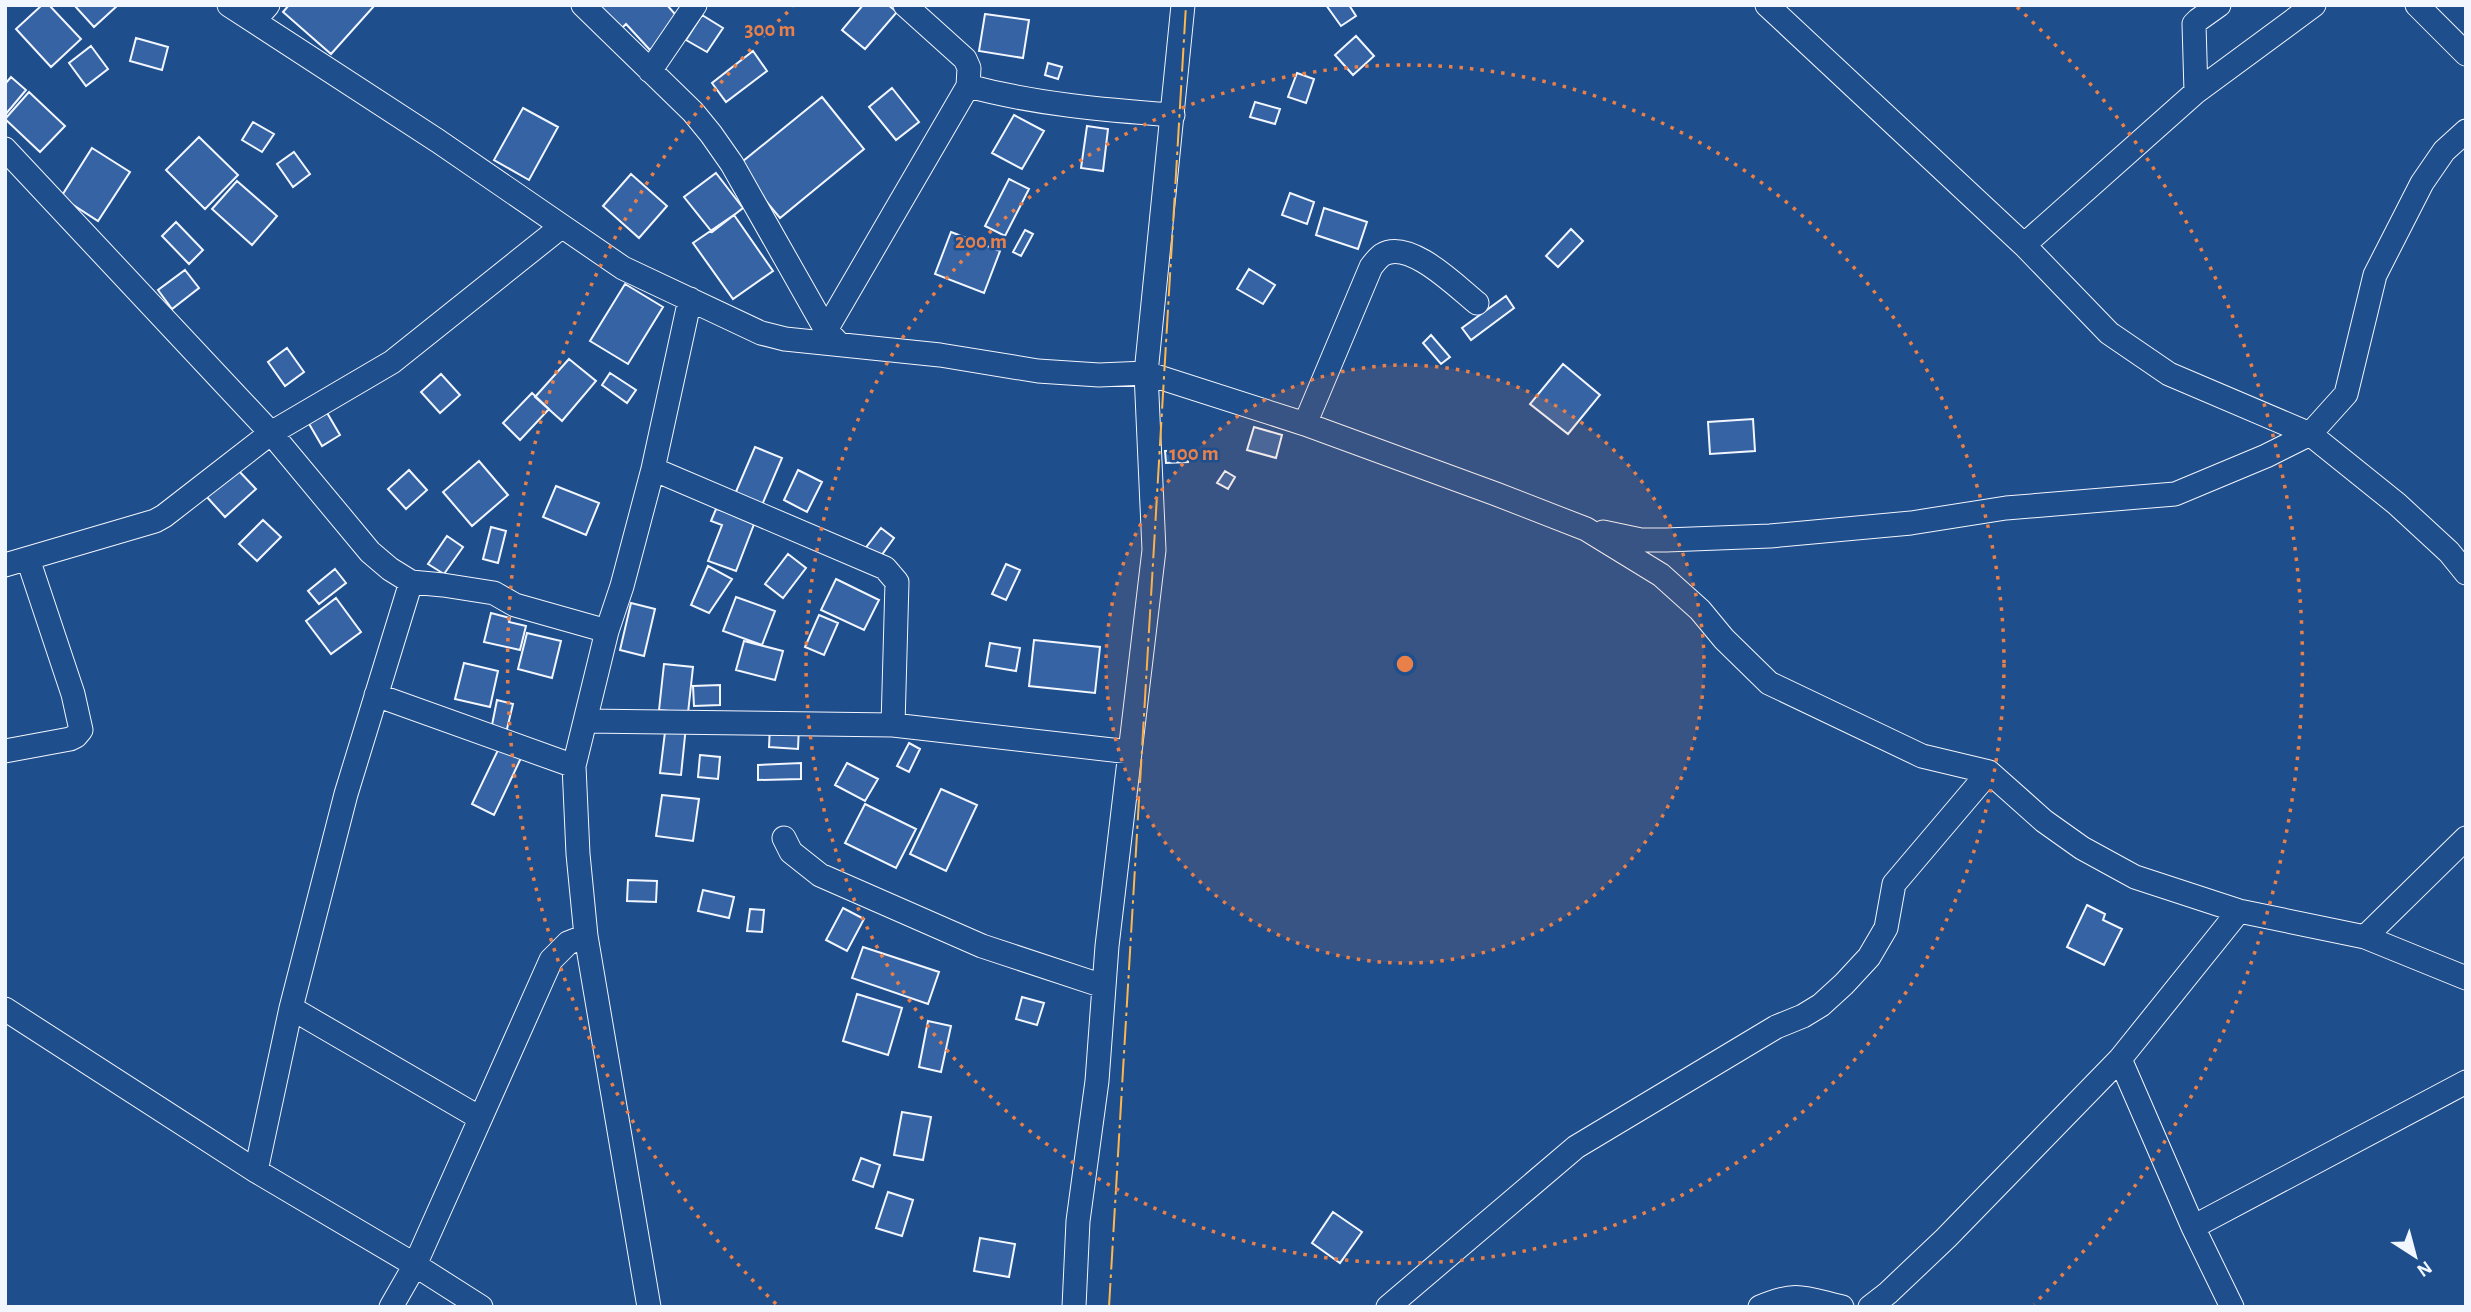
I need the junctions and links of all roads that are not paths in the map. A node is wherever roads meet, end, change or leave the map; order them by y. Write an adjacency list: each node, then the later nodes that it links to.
1 (229, 5): 10 (street)
2 (583, 5): 12 (street)
3 (695, 5): 12 (street)
4 (905, 5): 13 (street)
5 (1183, 5): 15 (street)
6 (1767, 5): 19 (street)
7 (2219, 5): 14 (street)
8 (2314, 5): 14 (street)
9 (2417, 5): 11 (street)
10 (261, 13): 18 (street)
11 (2466, 54)
12 (650, 71): 22 (street)
13 (968, 86): 15 (street); 22 (street)
14 (2196, 92): 19 (street)
15 (1173, 115): 23 (street)
16 (2466, 131): 26 (street)
17 (5, 149): 25 (street)
18 (561, 227): 20 (street); 25 (street)
19 (2024, 245): 26 (street)
20 (690, 299): 22 (street); 27 (street)
21 (1477, 303): 24 (street)
22 (833, 337): 23 (street)
23 (1146, 373): 24 (street); 38 (street)
24 (1305, 424): 28 (street)
25 (271, 433): 29 (street); 32 (street)
26 (2310, 434): 28 (street); 31 (street)
27 (653, 469): 33 (street); 36 (street)
28 (1586, 529): 40 (street)
29 (27, 559): 30 (street); 37 (street)
30 (5, 565)
31 (2466, 573)
32 (411, 582): 33 (street); 34 (street)
33 (607, 631): 35 (street)
34 (376, 695): 39 (street); 48 (street)
35 (585, 721): 36 (street); 39 (street)
36 (893, 725): 38 (street)
37 (5, 751)
38 (1130, 752): 47 (street)
39 (574, 766): 44 (street)
40 (1989, 772): 43 (street); 60 (street)
41 (784, 838): 47 (street)
42 (2466, 838): 45 (street)
43 (2239, 911): 45 (street); 50 (street)
44 (586, 936): 52 (street); 58 (street)
45 (2365, 937): 46 (street)
46 (2466, 978)
47 (1103, 986): 59 (street)
48 (291, 1007): 52 (street); 53 (street)
49 (5, 1009): 53 (street)
50 (2120, 1059): 54 (street); 63 (street)
51 (2466, 1082): 54 (street)
52 (480, 1118): 55 (street)
53 (257, 1171): 55 (street)
54 (2193, 1227): 64 (street)
55 (415, 1265): 56 (street); 57 (street)
56 (391, 1307)
57 (481, 1307)
58 (649, 1307)
59 (1074, 1307)
60 (1388, 1307)
61 (1760, 1307): 62 (street)
62 (1842, 1307)
63 (1870, 1307)
64 (2232, 1307)

